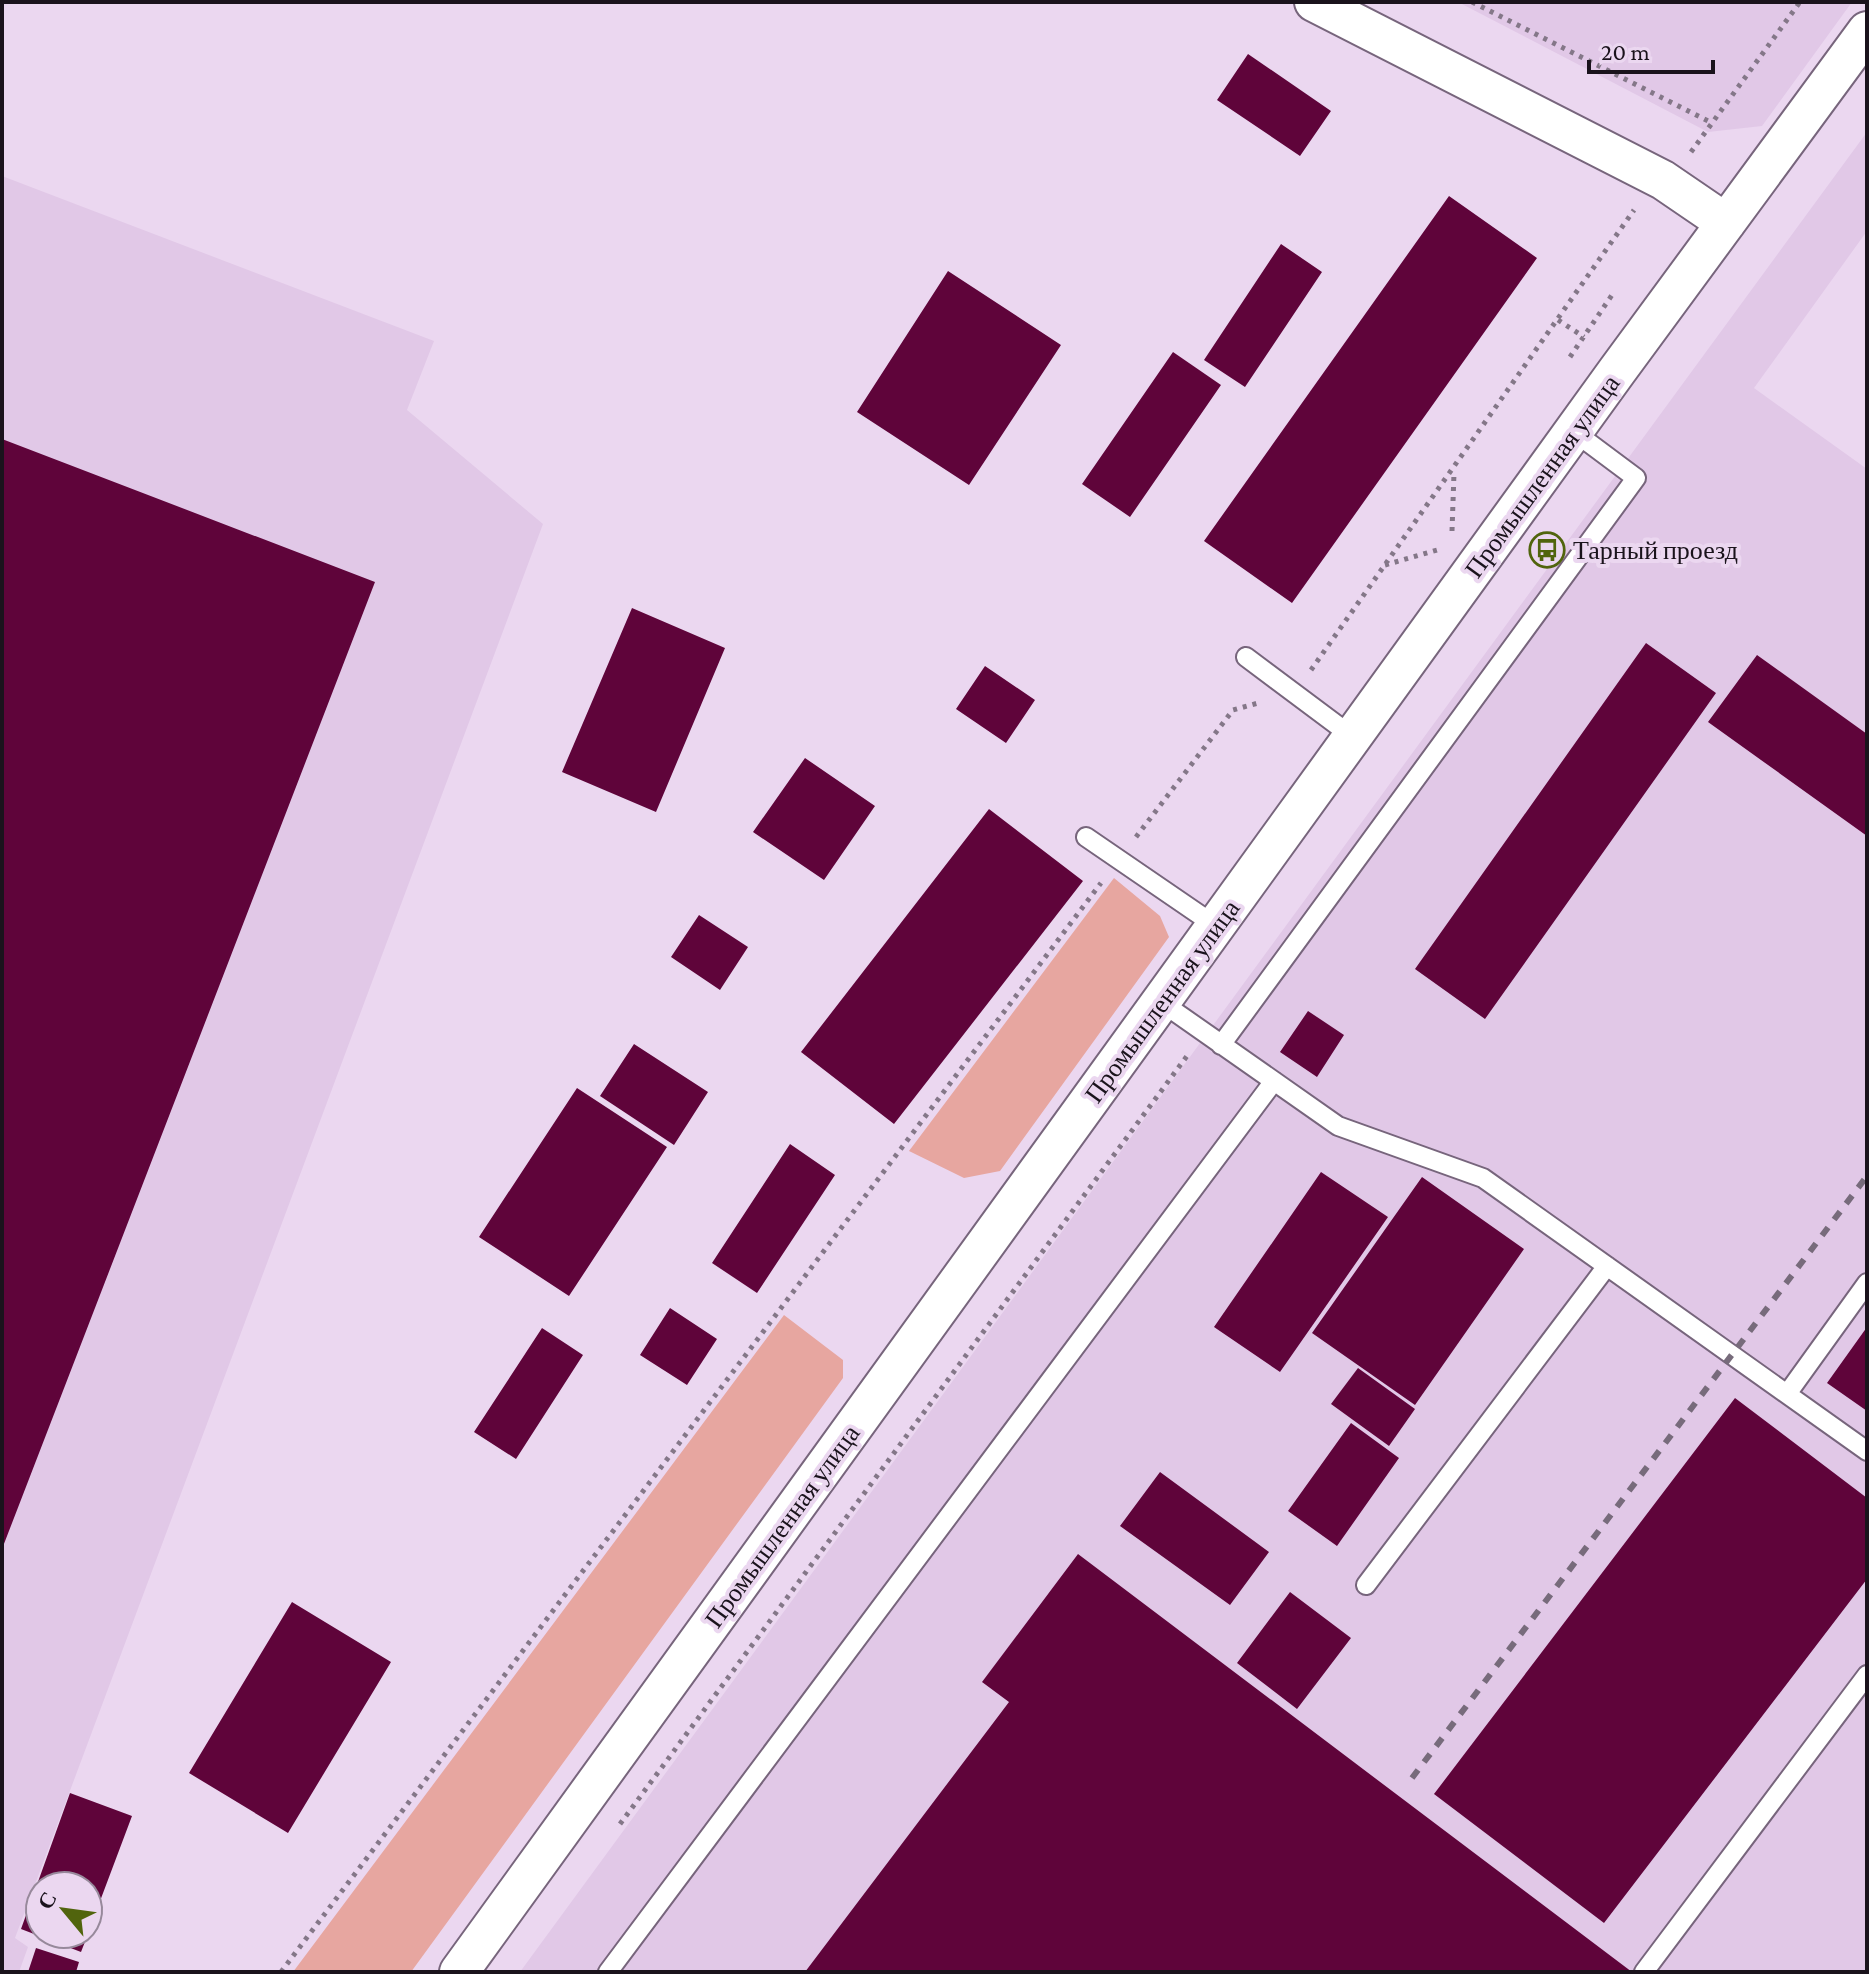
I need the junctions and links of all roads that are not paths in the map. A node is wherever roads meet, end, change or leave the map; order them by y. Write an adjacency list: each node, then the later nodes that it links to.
1 (1314, 2): 3 (street)
2 (1867, 31): 3 (street, Промышленная улица)
3 (1726, 223): 4 (street, Промышленная улица)
4 (1573, 431): 6 (street, Промышленная улица); 10 (lane)
5 (1246, 657): 6 (lane)
6 (1353, 737): 8 (street, Промышленная улица)
7 (1086, 837): 8 (lane)
8 (1216, 926): 9 (street, Промышленная улица)
9 (1161, 1002): 10 (lane); 18 (street, Промышленная улица)
10 (1221, 1045): 11 (lane)
11 (1274, 1081): 12 (lane); 19 (lane)
12 (1607, 1266): 14 (lane); 16 (lane)
13 (1867, 1283): 14 (lane)
14 (1787, 1394): 15 (lane)
15 (1867, 1451)
16 (1366, 1585)
17 (1867, 1675): 20 (lane)
18 (459, 1972)
19 (608, 1972)
20 (1644, 1972)

